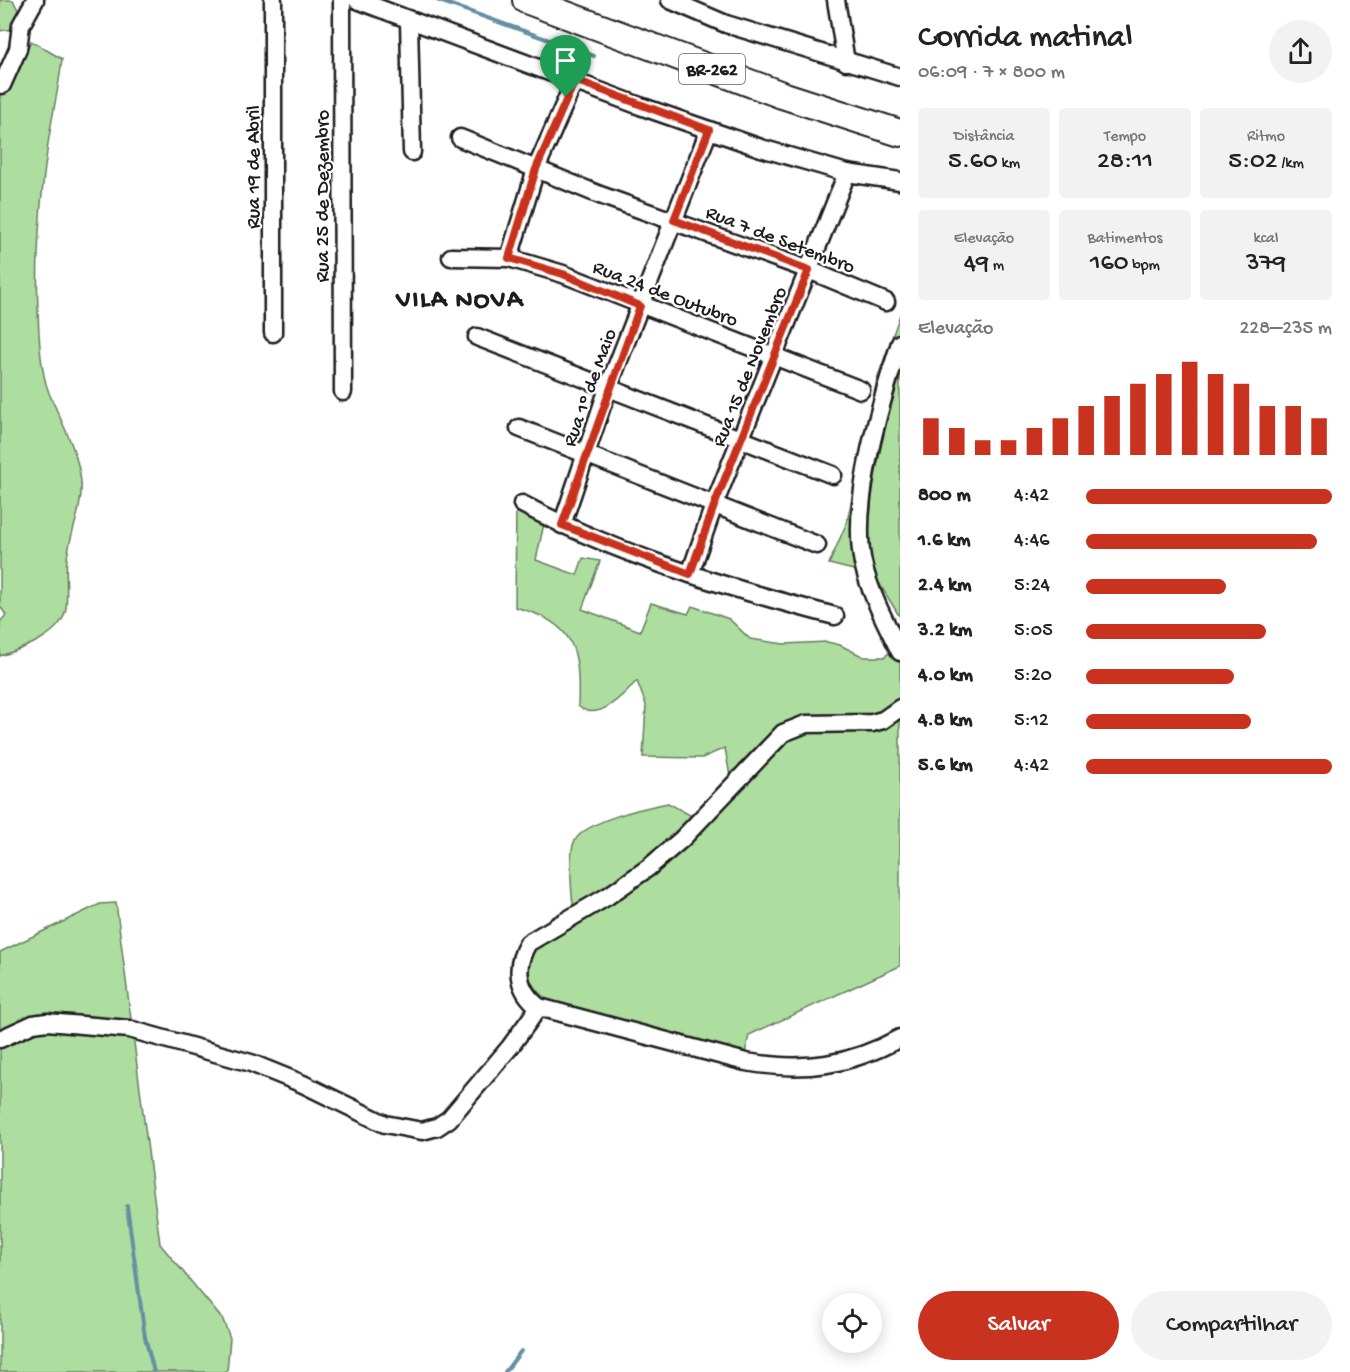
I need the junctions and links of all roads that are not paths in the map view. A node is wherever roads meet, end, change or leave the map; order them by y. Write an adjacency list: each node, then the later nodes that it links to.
1 (35, 0): 12 (street)
2 (273, 0): 26 (street, Rua 19 de Abril)
3 (342, 0): 32 (street, Rua 25 de Dezembro)
4 (357, 0): 8 (street)
5 (526, 0): 14 (highway, BR-262)
6 (670, 0): 9 (street)
7 (836, 0): 9 (street)
8 (409, 21): 11 (street); 16 (street)
9 (846, 62): 10 (street)
10 (900, 77)
11 (575, 80): 13 (street); 17 (street)
12 (2, 85)
13 (709, 130): 18 (street); 20 (street, Rua 1º de Maio)
14 (900, 133)
15 (460, 138): 17 (street, Rua 7 de Setembro)
16 (412, 152)
17 (536, 169): 20 (street, Rua 7 de Setembro); 22 (street)
18 (846, 173): 19 (street); 23 (street, Rua 15 de Novembro)
19 (900, 182)
20 (674, 220): 23 (street, Rua 7 de Setembro); 25 (street, Rua 1º de Maio)
21 (451, 257): 22 (street, Rua 24 de Outubro)
22 (509, 258): 25 (street, Rua 24 de Outubro)
23 (809, 270): 24 (street, Rua 7 de Setembro); 29 (street, Rua 15 de Novembro)
24 (886, 302)
25 (640, 306): 29 (street, Rua 24 de Outubro); 30 (street, Rua 1º de Maio)
26 (273, 333)
27 (477, 337): 30 (street)
28 (900, 343): 43 (street)
29 (776, 356): 31 (street, Rua 24 de Outubro); 34 (street, Rua 15 de Novembro)
30 (608, 388): 34 (street); 35 (street, Rua 1º de Maio)
31 (861, 390)
32 (343, 392)
33 (519, 428): 35 (street)
34 (742, 439): 36 (street); 38 (street, Rua 15 de Novembro)
35 (585, 455): 38 (street); 39 (street, Rua 1º de Maio)
36 (833, 475)
37 (522, 504): 39 (street)
38 (714, 506): 40 (street); 41 (street, Rua 15 de Novembro)
39 (562, 525): 41 (street)
40 (817, 545)
41 (690, 574): 42 (street)
42 (835, 616)
43 (900, 652)
44 (900, 708): 45 (street)
45 (539, 1006): 46 (street); 47 (street)
46 (900, 1038)
47 (0, 1039)

